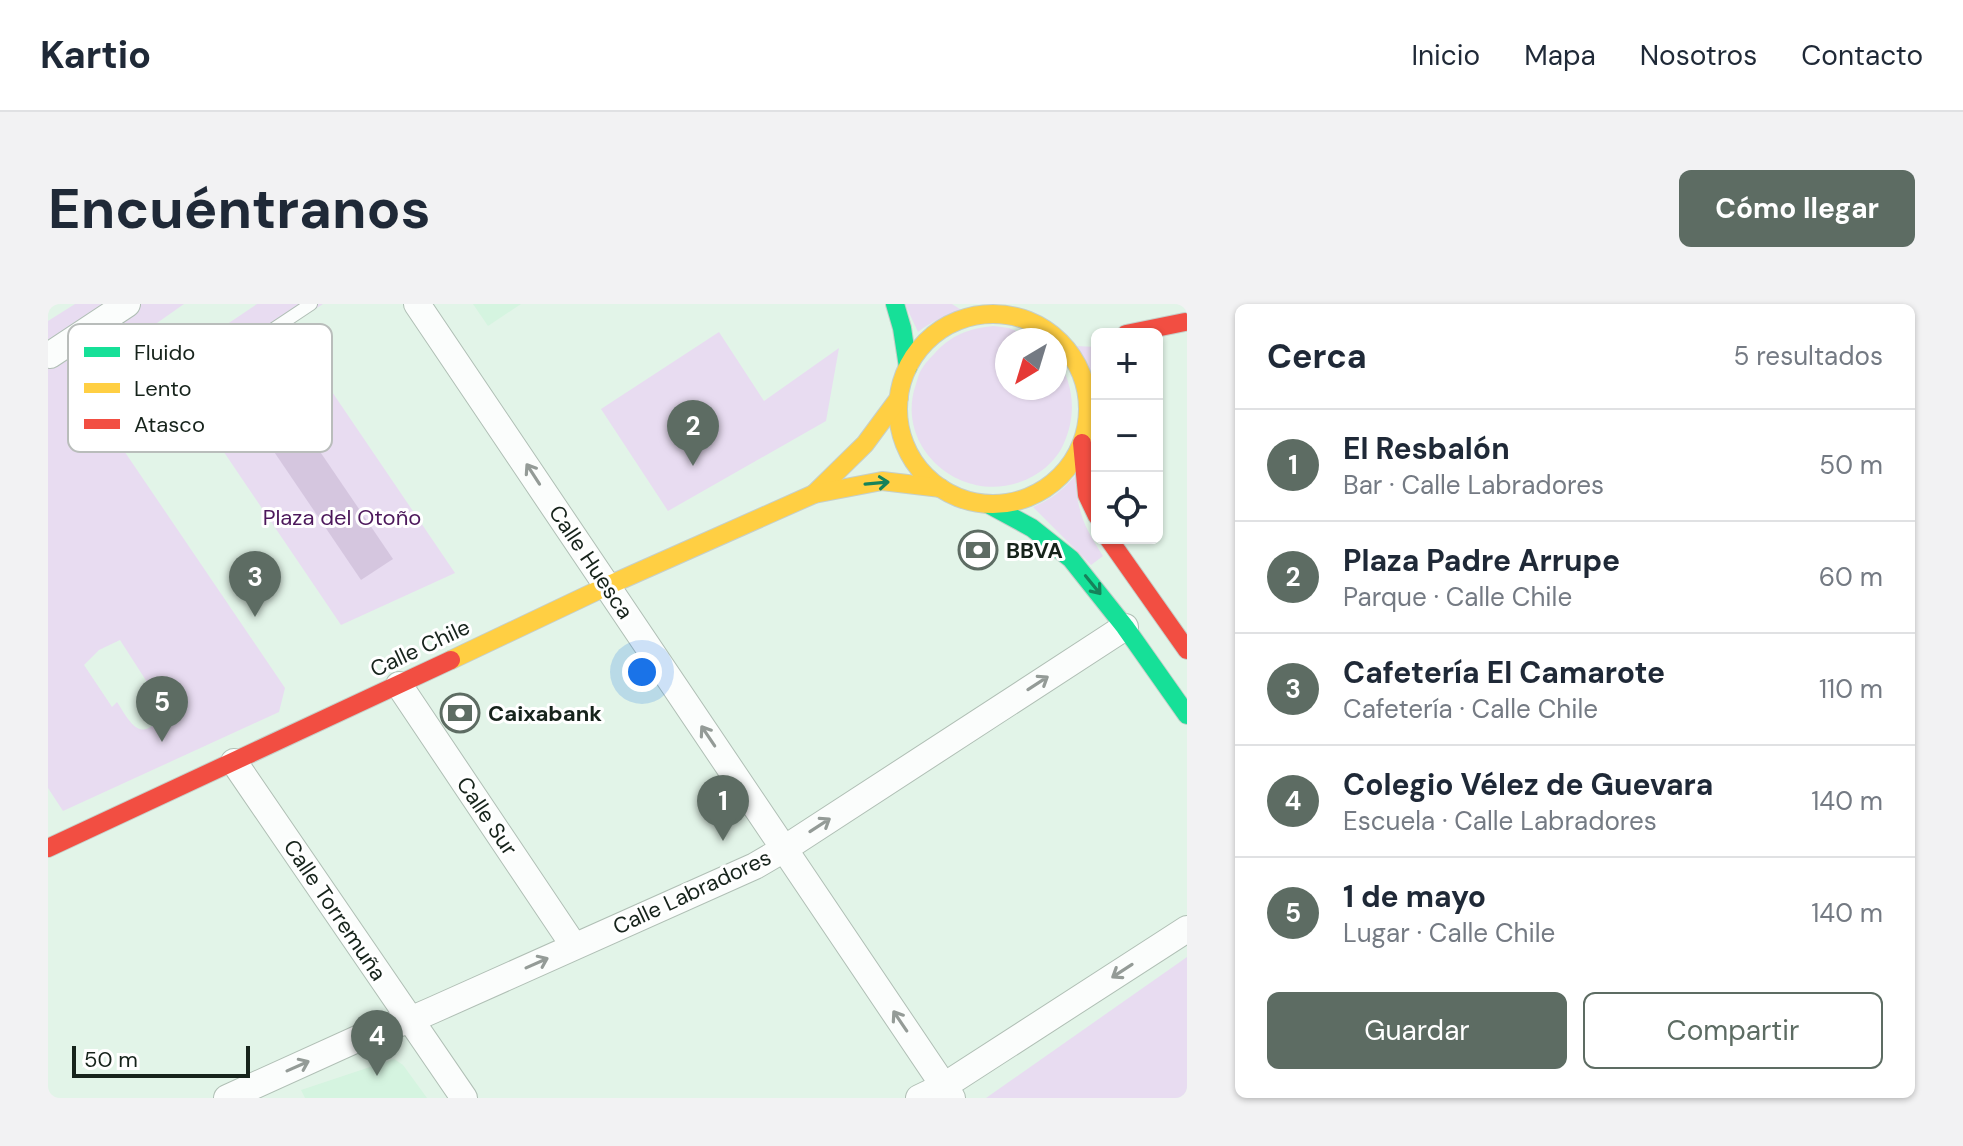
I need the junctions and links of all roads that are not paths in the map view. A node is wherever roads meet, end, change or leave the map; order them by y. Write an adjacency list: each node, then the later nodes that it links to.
1 (127, 304): 8 (street)
2 (311, 304): 9 (lane)
3 (417, 304): 28 (street, Calle Huesca, one-way to 3)
4 (895, 304): 18 (main road)
5 (969, 304): 6 (main road)
6 (985, 315): 10 (main road); 18 (main road)
7 (1186, 322): 11 (main road); 14 (main road)
8 (97, 324)
9 (281, 324)
10 (1040, 328)
11 (1156, 328)
12 (1067, 335): 13 (main road)
13 (1081, 336)
14 (1163, 339)
15 (68, 343): 17 (street)
16 (1067, 350): 20 (main road)
17 (50, 355)
18 (908, 367): 19 (main road)
19 (899, 398): 23 (main road); 24 (main road, Calle Chile)
20 (1091, 402)
21 (1091, 414): 22 (main road)
22 (1082, 443): 25 (main road); 26 (main road)
23 (941, 488): 24 (main road, Calle Chile, one-way to 23); 26 (main road)
24 (814, 494): 28 (main road, Calle Chile)
25 (1091, 503)
26 (988, 504): 29 (main road, one-way to 29)
27 (1112, 544): 30 (main road)
28 (607, 586): 31 (main road, Calle Chile); 35 (street, Calle Huesca, one-way to 28)
29 (1125, 627): 32 (main road); 35 (street, Calle Labradores, one-way to 29)
30 (1187, 650)
31 (399, 685): 33 (main road, Calle Chile); 37 (street, Calle Sur)
32 (1187, 715)
33 (234, 762): 34 (main road, Calle Chile); 38 (street, Calle Torremuña)
34 (48, 848)
35 (784, 849): 37 (street, Calle Labradores); 39 (street, Calle Huesca, one-way to 35)
36 (1187, 929): 39 (street, one-way to 39)
37 (574, 946): 38 (street, Calle Labradores, one-way to 37)
38 (410, 1020): 40 (street, Calle Labradores, one-way to 38); 41 (street, Calle Torremuña)
39 (948, 1092): 42 (street)
40 (227, 1098)
41 (464, 1098)
42 (919, 1098)

